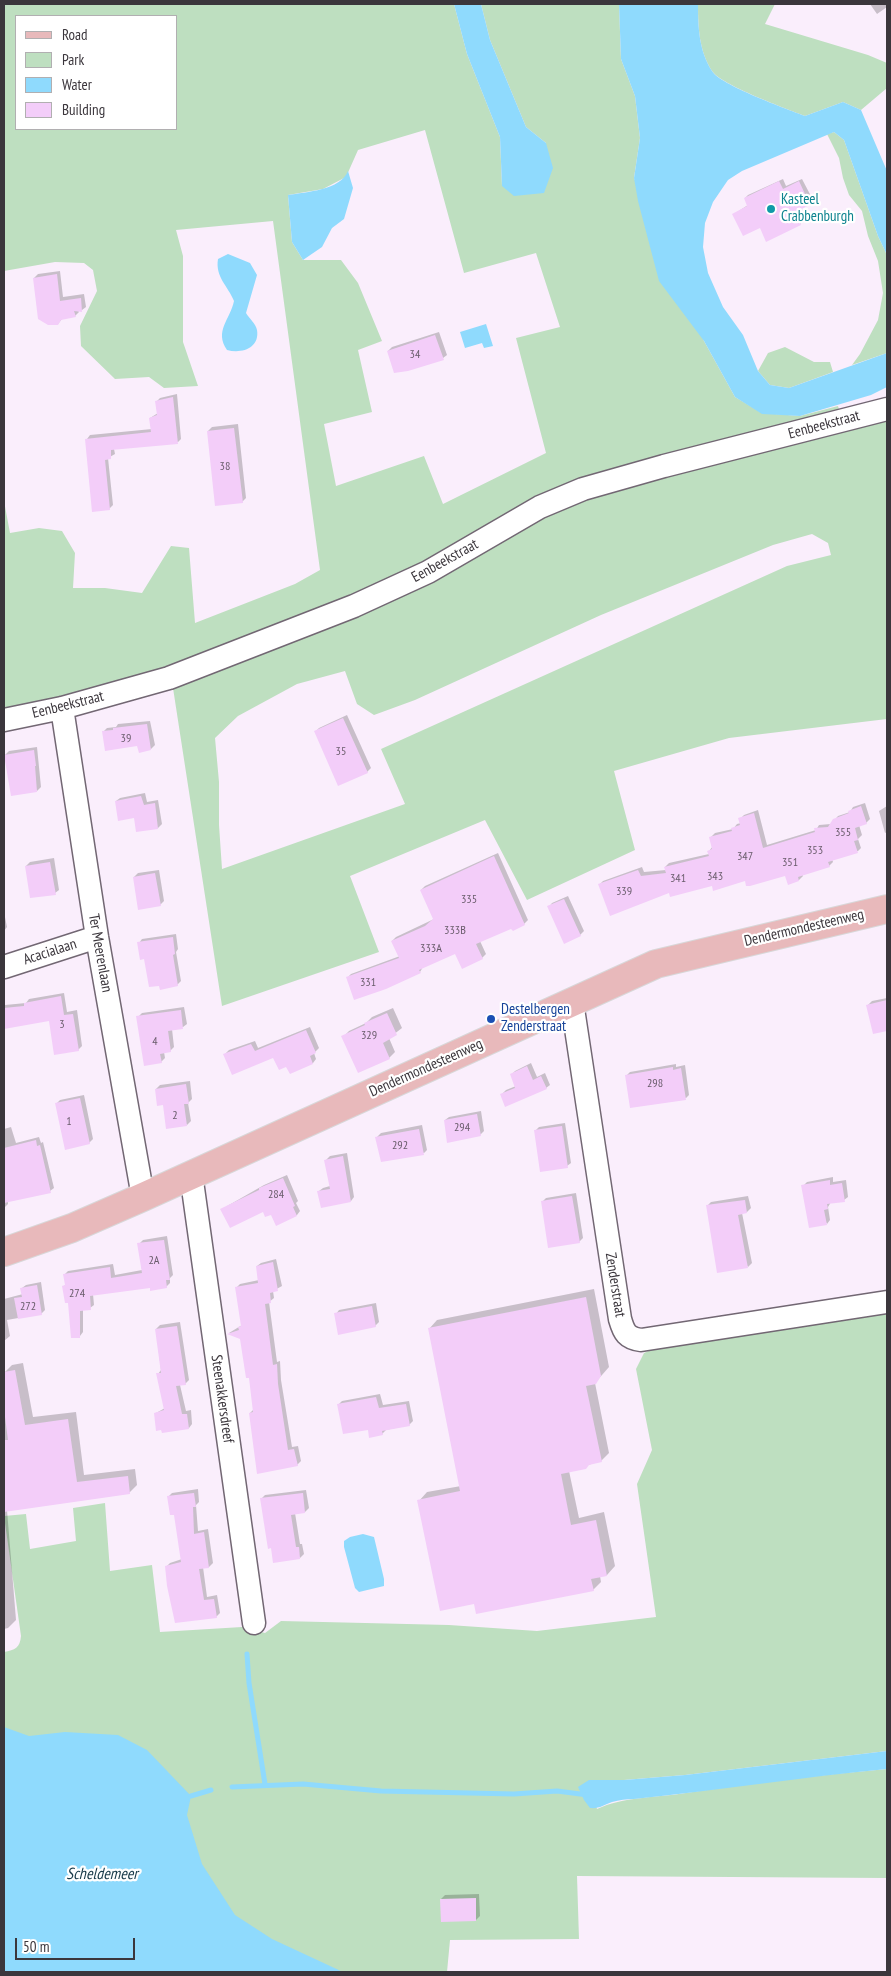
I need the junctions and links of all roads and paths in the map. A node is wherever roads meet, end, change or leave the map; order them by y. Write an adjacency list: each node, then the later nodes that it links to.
1 (887, 409): 2 (street, Eenbeekstraat)
2 (62, 708): 3 (street, Eenbeekstraat); 5 (street, Ter Meerenlaan)
3 (4, 720)
4 (887, 909): 7 (main road, Dendermondesteenweg)
5 (97, 937): 6 (street, Acacialaan); 9 (street, Ter Meerenlaan)
6 (4, 967)
7 (572, 1002): 8 (main road, Dendermondesteenweg); 11 (street, Zenderstraat)
8 (191, 1174): 9 (main road, Dendermondesteenweg); 12 (street, Steenakkersdreef)
9 (143, 1197): 10 (main road, Dendermondesteenweg)
10 (4, 1252)
11 (887, 1302)
12 (254, 1623)

